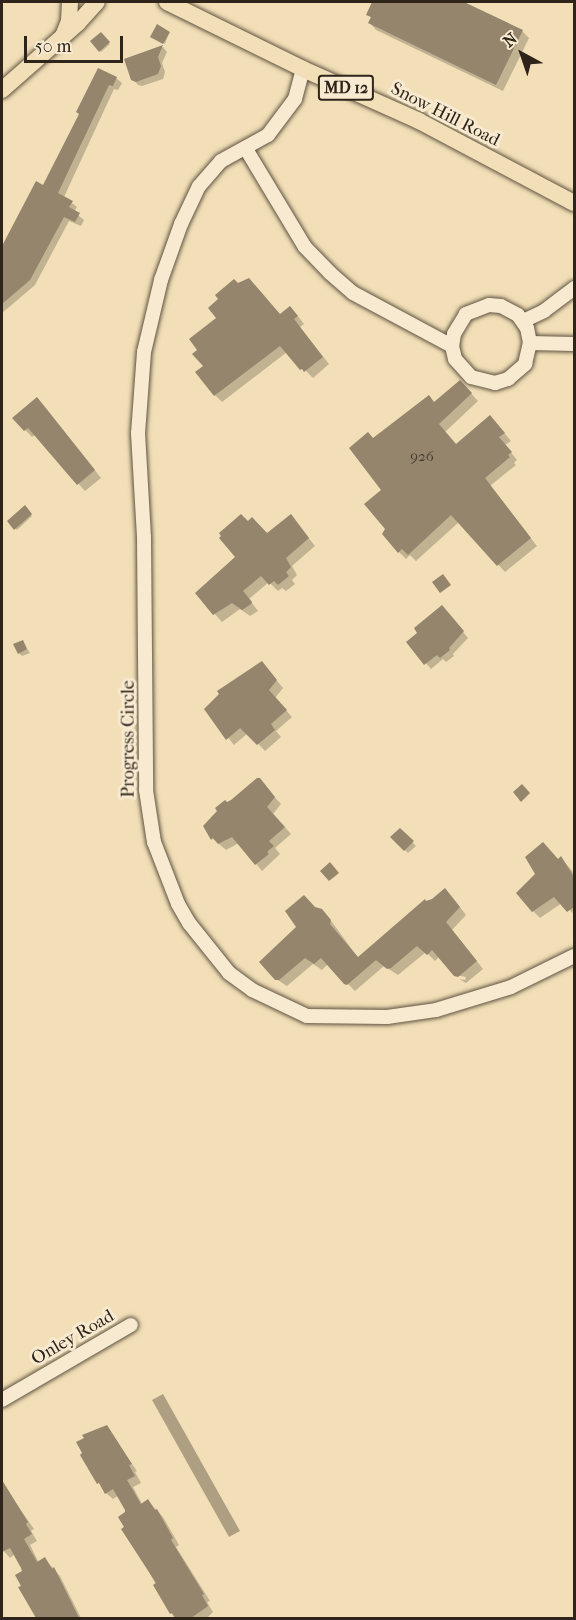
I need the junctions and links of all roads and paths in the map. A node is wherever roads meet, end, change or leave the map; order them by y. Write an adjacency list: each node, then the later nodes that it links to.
1 (70, 2): 4 (main road)
2 (97, 2): 4 (main road)
3 (167, 2): 5 (main road, Snow Hill Road / MD 12)
4 (63, 36): 6 (main road)
5 (303, 69): 7 (street, Progress Circle); 8 (main road, Snow Hill Road / MD 12)
6 (2, 90)
7 (246, 149): 13 (street); 14 (street, Progress Circle)
8 (574, 203)
9 (574, 288): 10 (street)
10 (523, 321): 11 (street); 13 (street)
11 (530, 343): 12 (street); 13 (street)
12 (574, 344)
13 (453, 346)
14 (574, 956)
15 (131, 1325): 16 (street, Onley Road)
16 (2, 1400)

